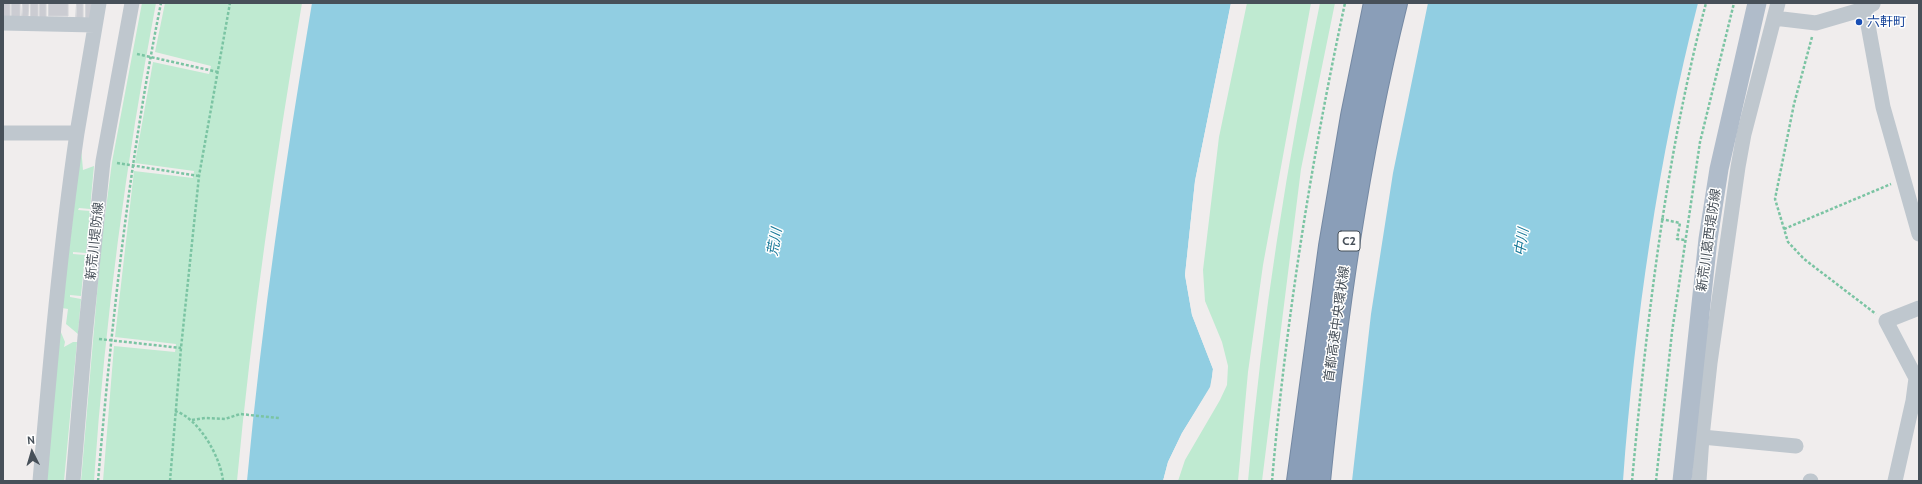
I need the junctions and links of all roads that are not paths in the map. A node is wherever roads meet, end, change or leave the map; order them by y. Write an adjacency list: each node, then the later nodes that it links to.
1 (99, 3): 10 (street)
2 (132, 3): 20 (street, 新荒川堤防線)
3 (1375, 3): 21 (highway, 首都高速中央環状線 / C2)
4 (1396, 3): 22 (highway, 首都高速中央環状線 / C2)
5 (1757, 3): 14 (main road, 新荒川葛西堤防線)
6 (1778, 3): 8 (street)
7 (1868, 5): 8 (street); 15 (street)
8 (1774, 18): 13 (street)
9 (3, 23): 10 (street)
10 (95, 25): 12 (street)
11 (3, 132): 12 (street)
12 (77, 133): 19 (street)
13 (1738, 167): 14 (street); 17 (street)
14 (1719, 169): 23 (main road, 新荒川葛西堤防線)
15 (1919, 234)
16 (1919, 308): 25 (street)
17 (1702, 437): 18 (street); 24 (street)
18 (1796, 446)
19 (40, 481)
20 (73, 481)
21 (1298, 481)
22 (1319, 481)
23 (1682, 481)
24 (1699, 481)
25 (1895, 481)

